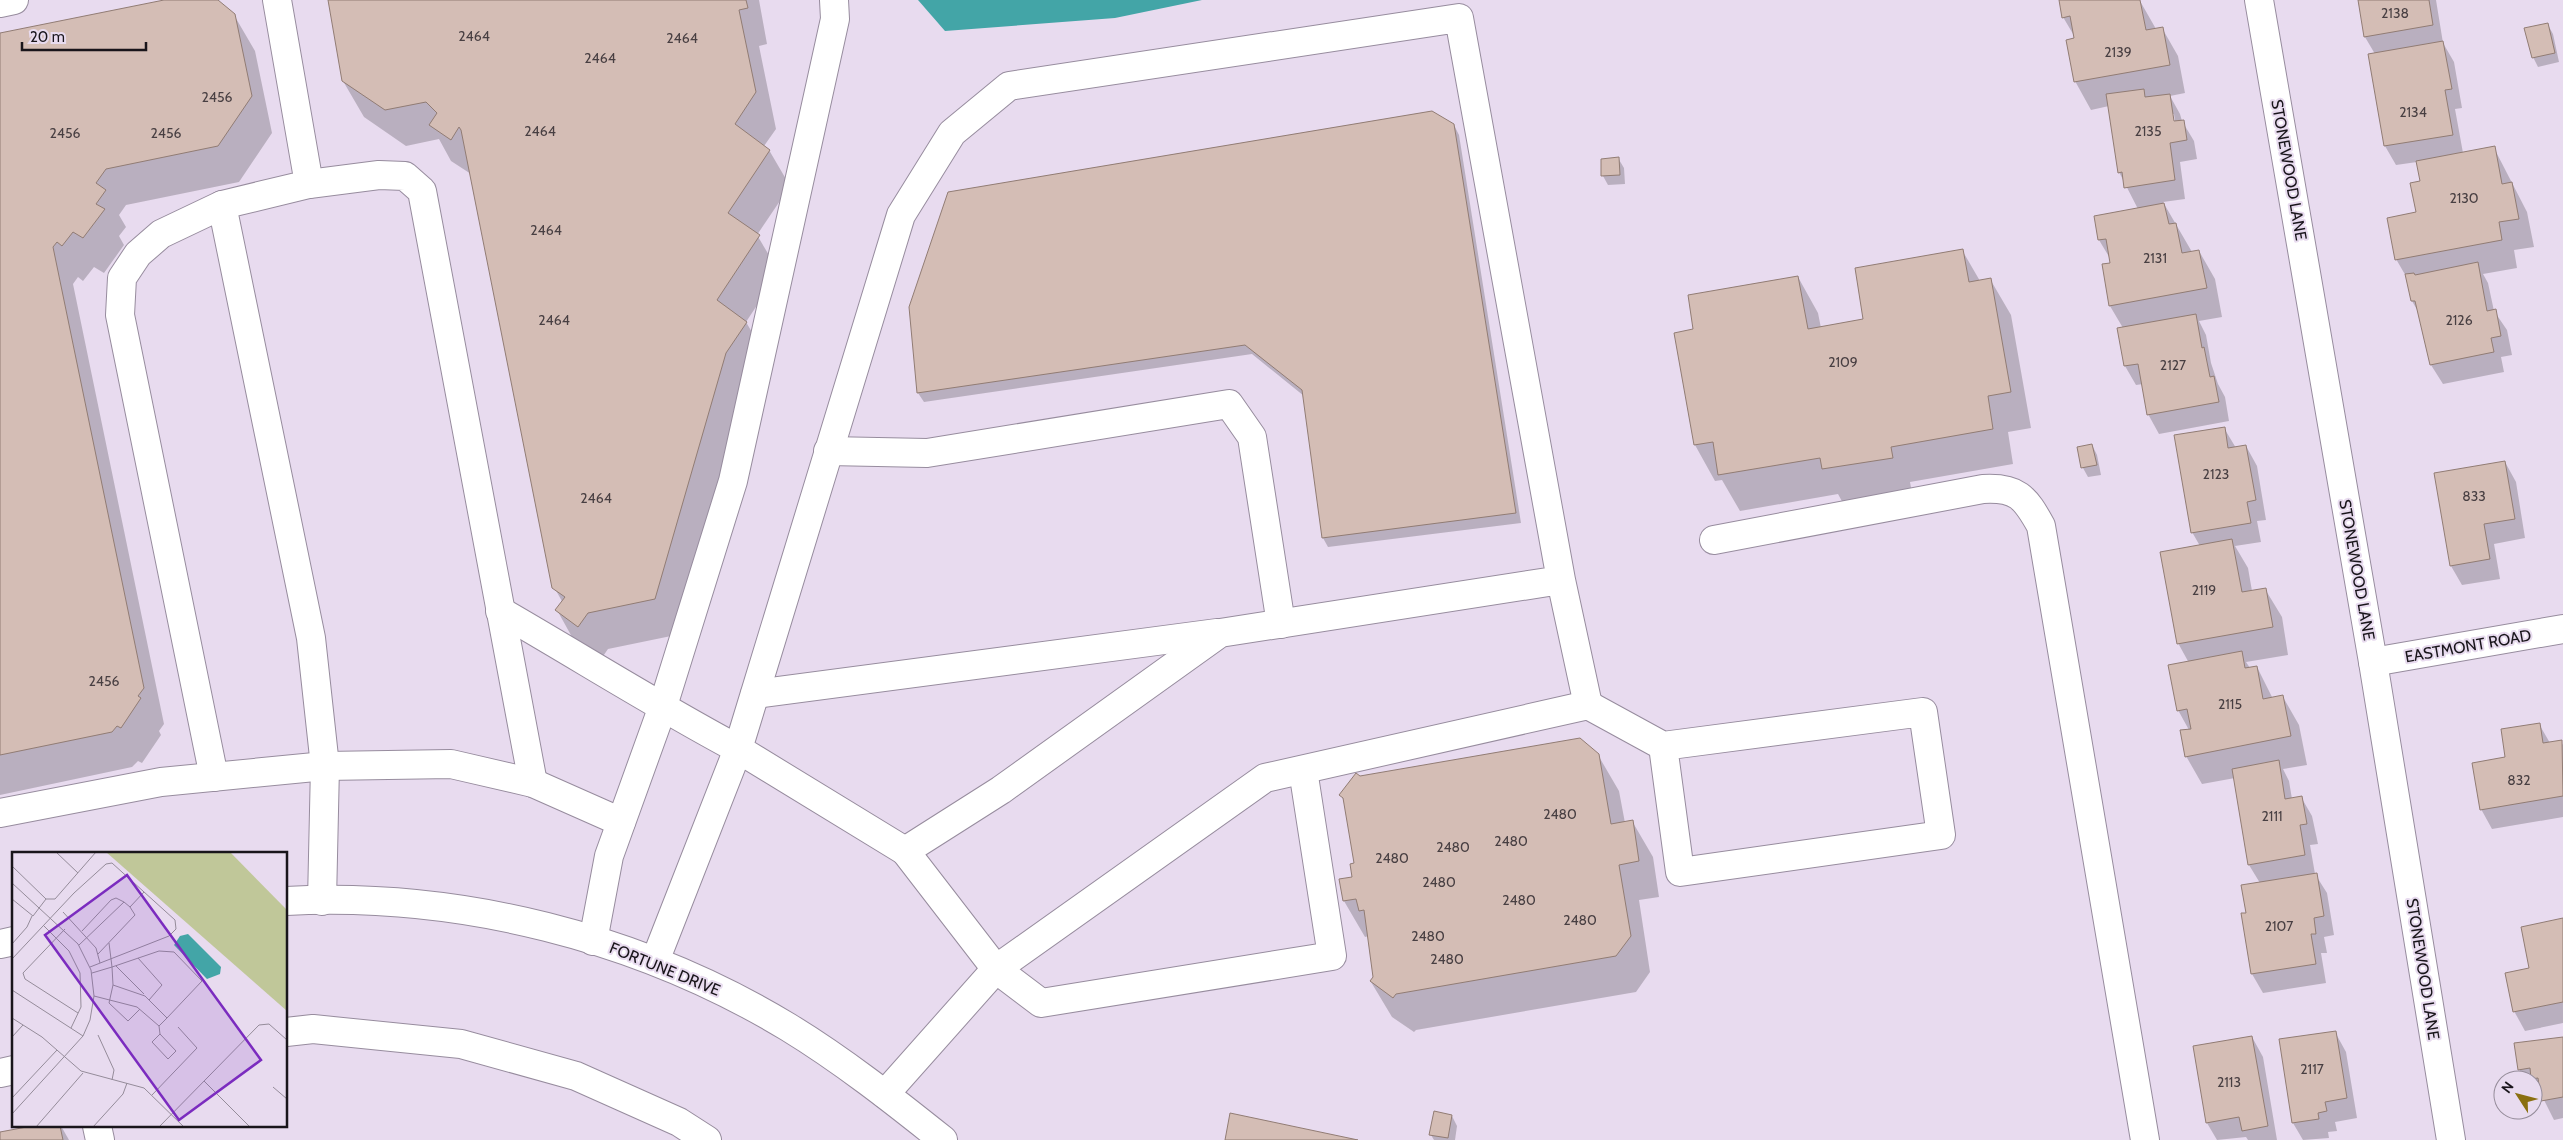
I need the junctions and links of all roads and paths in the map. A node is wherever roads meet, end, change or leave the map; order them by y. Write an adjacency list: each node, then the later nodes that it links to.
1 (14, 0): 5 (street)
2 (277, 0): 6 (street)
3 (834, 0): 18 (street)
4 (2260, 0): 15 (street, STONEWOOD LANE)
5 (0, 2)
6 (309, 184): 7 (street); 11 (street)
7 (222, 205): 21 (street); 23 (street)
8 (828, 451): 10 (street); 12 (street); 16 (street)
9 (1714, 540): 37 (street)
10 (1561, 580): 12 (street); 17 (street)
11 (500, 611): 18 (street); 24 (street)
12 (1281, 624): 14 (street)
13 (2563, 629): 15 (street, EASTMONT ROAD)
14 (1220, 633): 16 (street); 27 (street)
15 (2373, 662): 38 (street, STONEWOOD LANE)
16 (755, 694): 20 (street)
17 (1588, 705): 19 (street); 22 (street)
18 (662, 709): 20 (street); 26 (street)
19 (1663, 746): 19 (street)
20 (738, 749): 27 (street); 31 (street)
21 (325, 766): 23 (street); 24 (street); 29 (street)
22 (1303, 770): 32 (street); 32 (street)
23 (214, 777): 25 (street)
24 (533, 783): 26 (street)
25 (0, 813)
26 (621, 822): 30 (street)
27 (905, 851): 32 (street)
28 (288, 901): 29 (street, FORTUNE DRIVE)
29 (322, 901): 30 (street, FORTUNE DRIVE)
30 (593, 941): 31 (street, FORTUNE DRIVE)
31 (655, 962): 34 (street, FORTUNE DRIVE)
32 (996, 969): 34 (street)
33 (288, 1032): 35 (street)
34 (885, 1094): 36 (street, FORTUNE DRIVE)
35 (707, 1140)
36 (943, 1140)
37 (2145, 1140)
38 (2450, 1140)

